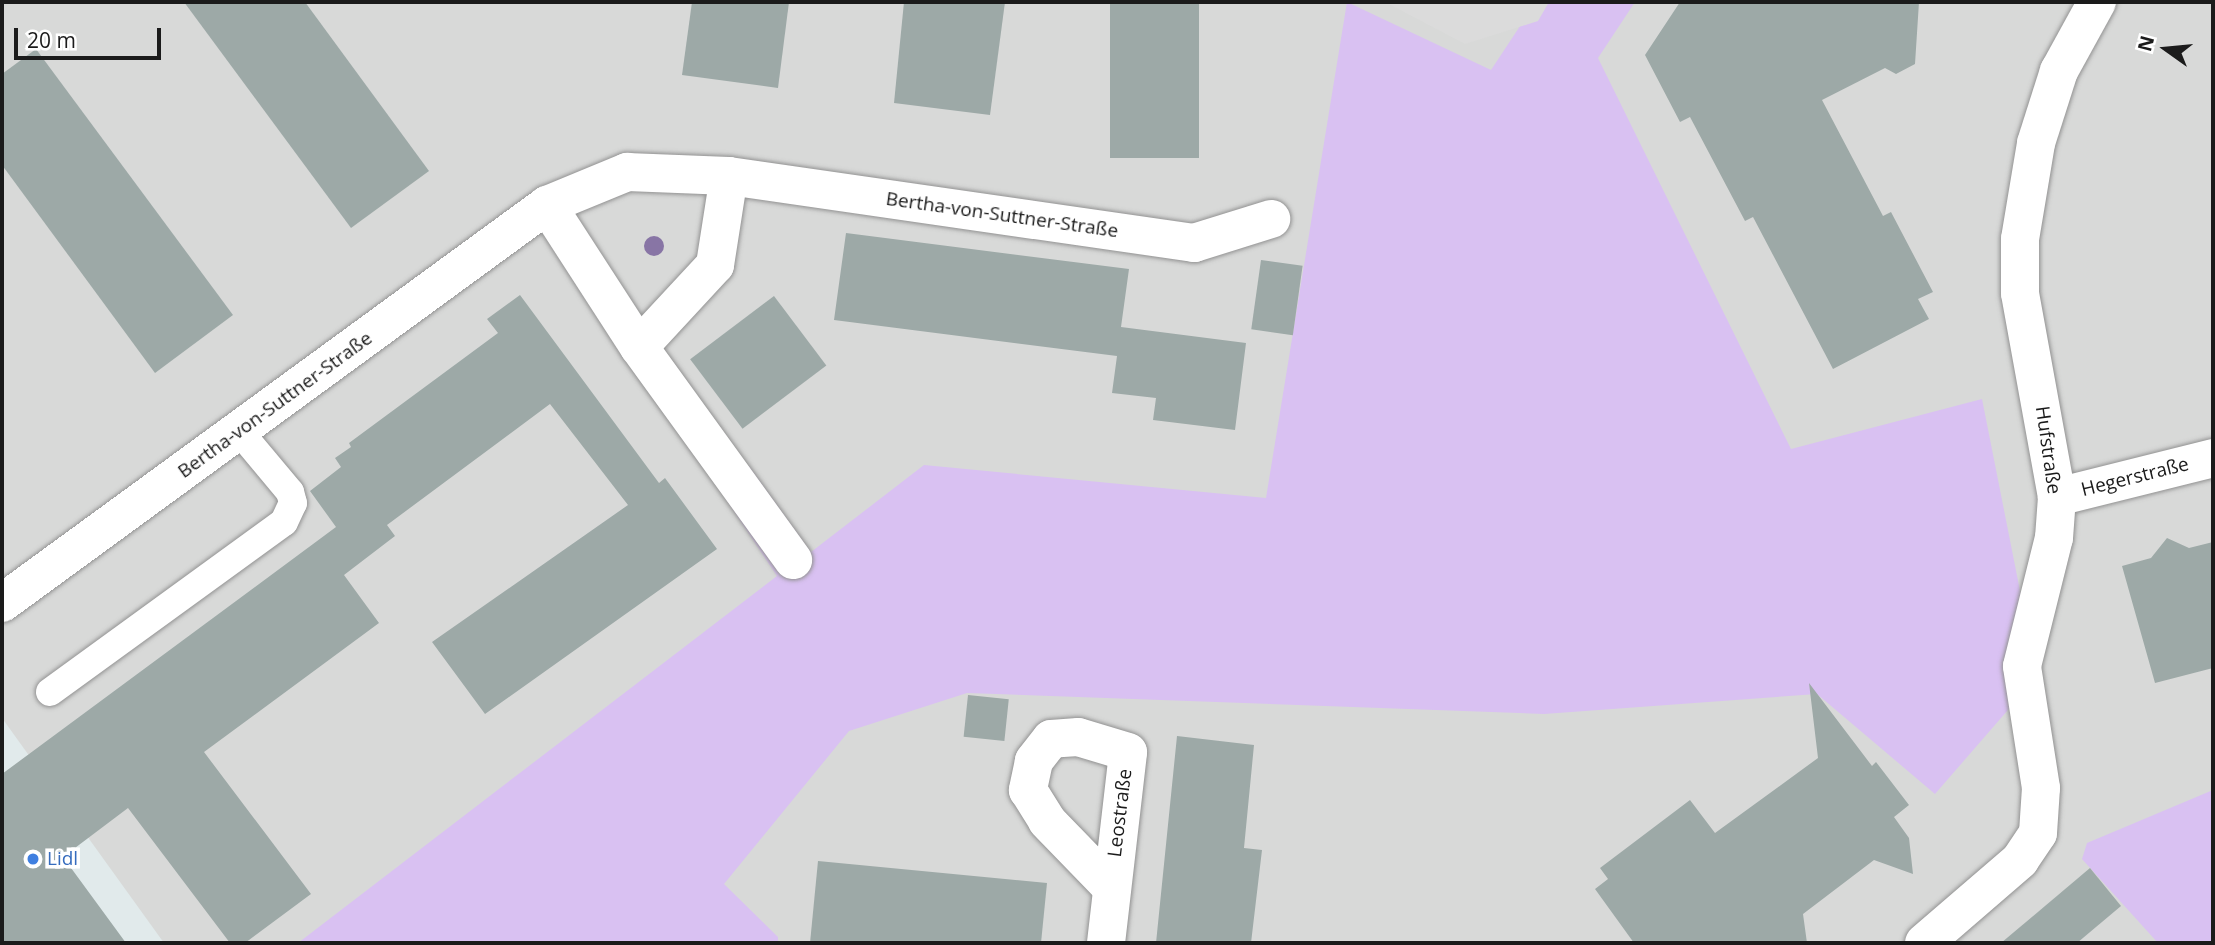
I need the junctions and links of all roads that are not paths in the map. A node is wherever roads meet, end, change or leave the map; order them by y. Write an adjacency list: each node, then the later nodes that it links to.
1 (2096, 2): 8 (street, Hufstraße)
2 (729, 176): 3 (street, Bertha-von-Suttner-Straße); 4 (street, Bertha-von-Suttner-Straße); 5 (street)
3 (547, 205): 5 (street); 6 (street, Bertha-von-Suttner-Straße)
4 (1271, 219)
5 (639, 346): 9 (street)
6 (239, 431): 10 (street, Bertha-von-Suttner-Straße); 11 (lane)
7 (2213, 458): 8 (street, Hegerstraße)
8 (2057, 497): 14 (street, Hufstraße)
9 (793, 560)
10 (2, 603)
11 (50, 692)
12 (1111, 887): 13 (street)
13 (1106, 943)
14 (1924, 943)

